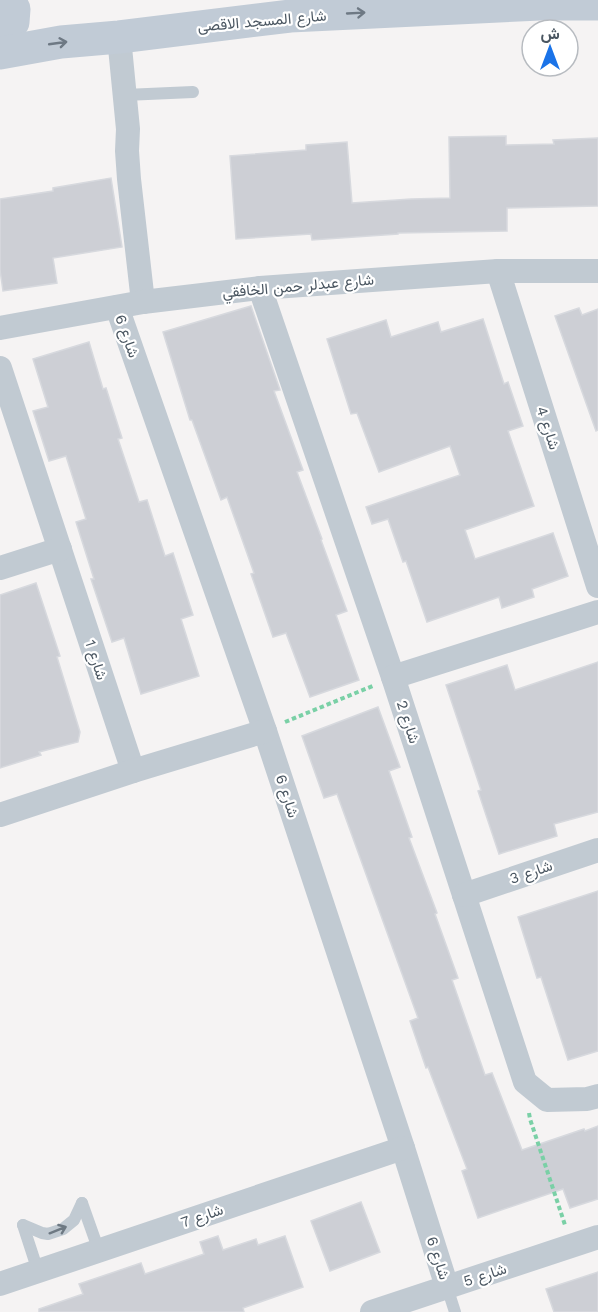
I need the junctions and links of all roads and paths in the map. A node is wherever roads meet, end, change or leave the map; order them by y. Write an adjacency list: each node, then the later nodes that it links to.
1 (8, 0): 5 (main road)
2 (203, 0): 4 (main road)
3 (598, 4): 4 (main road, شارع المسجد الاقصى, one-way to 3)
4 (290, 16): 6 (main road, شارع المسجد الاقصى)
5 (0, 30)
6 (119, 37): 7 (main road, شارع المسجد الاقصى, one-way to 6); 9 (street)
7 (0, 53)
8 (193, 92): 9 (lane)
9 (125, 96): 13 (street)
10 (498, 271): 11 (street, شارع عبدلر حمن الخافقي); 12 (street, شارع عبدلر حمن الخافقي); 19 (street, شارع 4)
11 (598, 271)
12 (260, 288): 13 (street, شارع عبدلر حمن الخافقي); 21 (street, شارع 2)
13 (143, 302): 14 (street, شارع عبدلر حمن الخافقي)
14 (117, 307): 15 (street, شارع عبدلر حمن الخافقي); 22 (street, شارع 6)
15 (0, 328)
16 (0, 368): 17 (street, شارع 1)
17 (60, 549): 18 (street); 23 (street, شارع 1)
18 (0, 568)
19 (598, 586)
20 (598, 612): 21 (street)
21 (393, 677): 22 (path); 26 (street, شارع 2)
22 (265, 731): 23 (street); 29 (street, شارع 6)
23 (133, 771): 24 (street)
24 (0, 815)
25 (598, 850): 26 (street, شارع 3)
26 (464, 895): 27 (street, شارع 2)
27 (525, 1082): 28 (street); 31 (path)
28 (598, 1096)
29 (403, 1148): 32 (street, شارع 7); 35 (street, شارع 6)
30 (598, 1237): 31 (street, شارع 5)
31 (572, 1246): 35 (street, شارع 5)
32 (99, 1251): 33 (street, شارع 7); 33 (lane, one-way to 32)
33 (38, 1271): 34 (street, شارع 7)
34 (0, 1284)
35 (447, 1287): 36 (street, شارع 5); 37 (lane)
36 (372, 1312)
37 (455, 1312)

